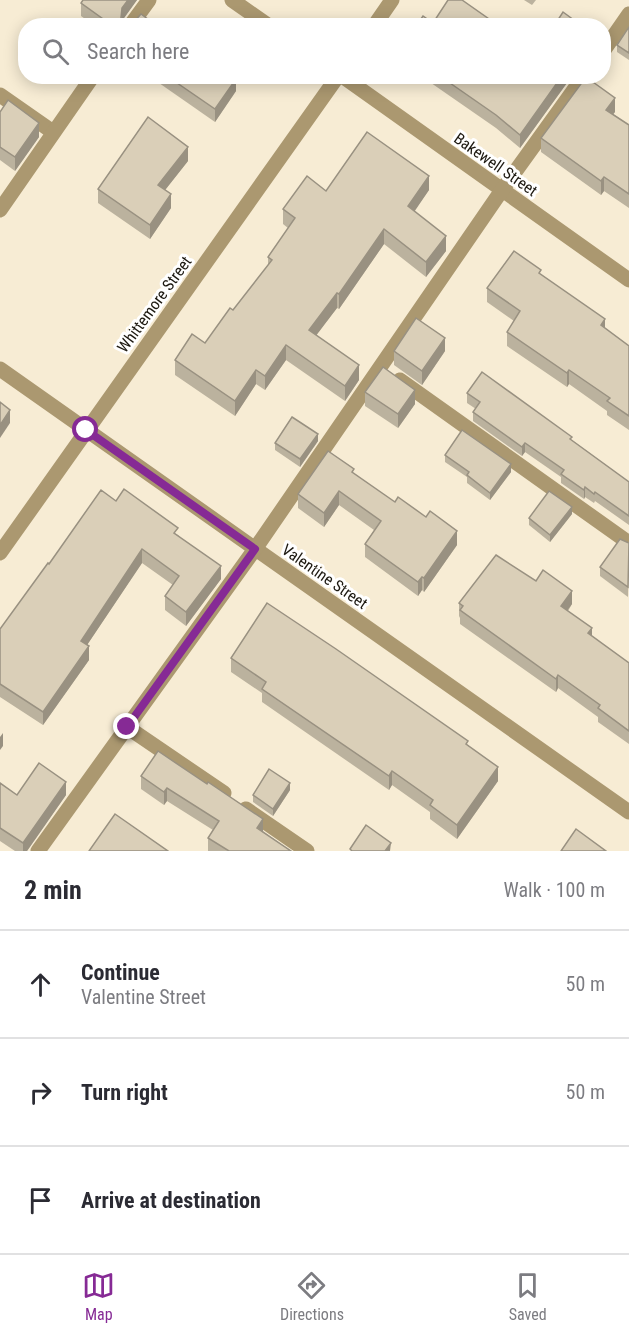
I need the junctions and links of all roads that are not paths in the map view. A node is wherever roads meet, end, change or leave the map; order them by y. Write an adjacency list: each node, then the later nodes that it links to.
1 (149, 0): 5 (street)
2 (232, 0): 6 (street)
3 (392, 0): 7 (street)
4 (629, 14): 8 (street)
5 (136, 18)
6 (258, 18)
7 (380, 18)
8 (611, 39)
9 (87, 84): 14 (street)
10 (334, 84): 20 (street, Whittemore Street)
11 (351, 84): 15 (street, Bakewell Street)
12 (578, 84): 15 (street)
13 (0, 95): 14 (street)
14 (53, 132): 16 (street)
15 (502, 190): 17 (street, Bakewell Street); 18 (street)
16 (0, 210)
17 (629, 280)
18 (380, 367): 21 (street); 22 (street)
19 (0, 369): 20 (street, Valentine Street)
20 (86, 430): 22 (street, Valentine Street); 23 (street, Whittemore Street)
21 (629, 543)
22 (255, 549): 24 (street); 25 (street, Valentine Street)
23 (0, 553)
24 (127, 727): 26 (street); 27 (street)
25 (629, 812)
26 (38, 851)
27 (307, 851)

